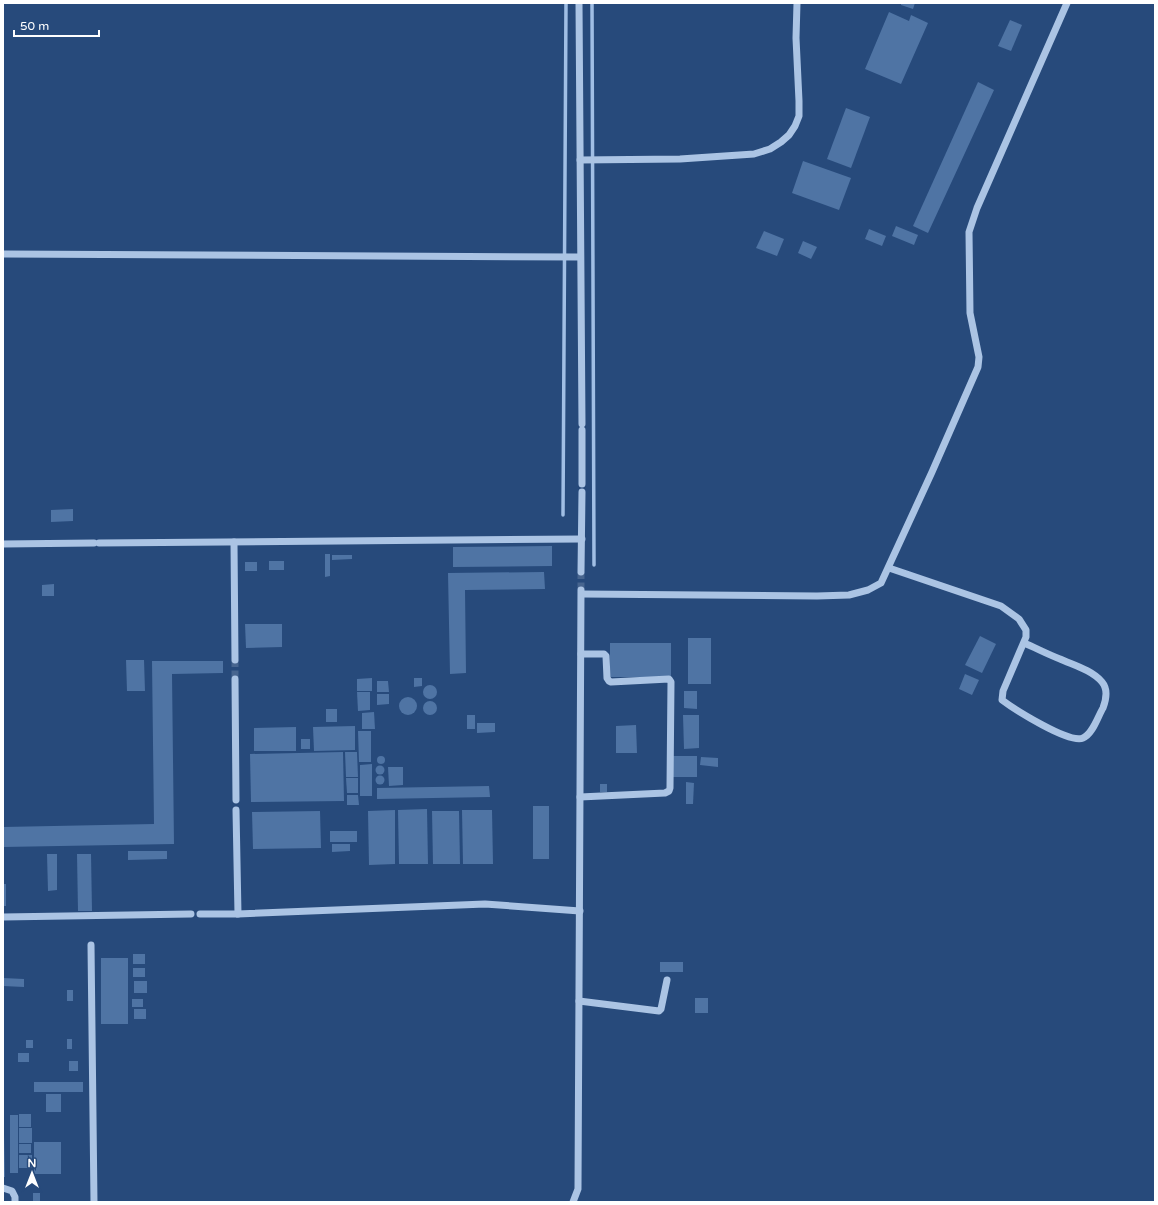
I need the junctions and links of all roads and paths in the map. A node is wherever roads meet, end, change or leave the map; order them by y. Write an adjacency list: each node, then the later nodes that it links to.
1 (579, 3): 4 (lane)
2 (797, 3): 4 (lane)
3 (1067, 3): 12 (lane)
4 (580, 160): 6 (lane)
5 (3, 254): 6 (lane)
6 (580, 257): 7 (lane)
7 (582, 484)
8 (582, 492): 9 (lane)
9 (582, 539): 10 (lane); 13 (lane)
10 (234, 542): 11 (lane); 16 (lane)
11 (3, 544)
12 (889, 568): 14 (lane); 15 (lane)
13 (581, 572)
14 (1024, 643): 14 (lane)
15 (581, 654): 18 (lane); 18 (lane)
16 (235, 660)
17 (235, 679): 19 (lane)
18 (580, 797): 21 (lane)
19 (236, 800)
20 (236, 810): 24 (lane)
21 (580, 911): 24 (lane); 28 (lane)
22 (191, 914): 25 (lane)
23 (200, 914): 24 (lane)
24 (238, 914)
25 (3, 917)
26 (92, 945): 31 (lane)
27 (667, 980): 28 (lane)
28 (579, 1001): 32 (lane)
29 (3, 1188): 30 (lane)
30 (15, 1202)
31 (94, 1202)
32 (573, 1202)

